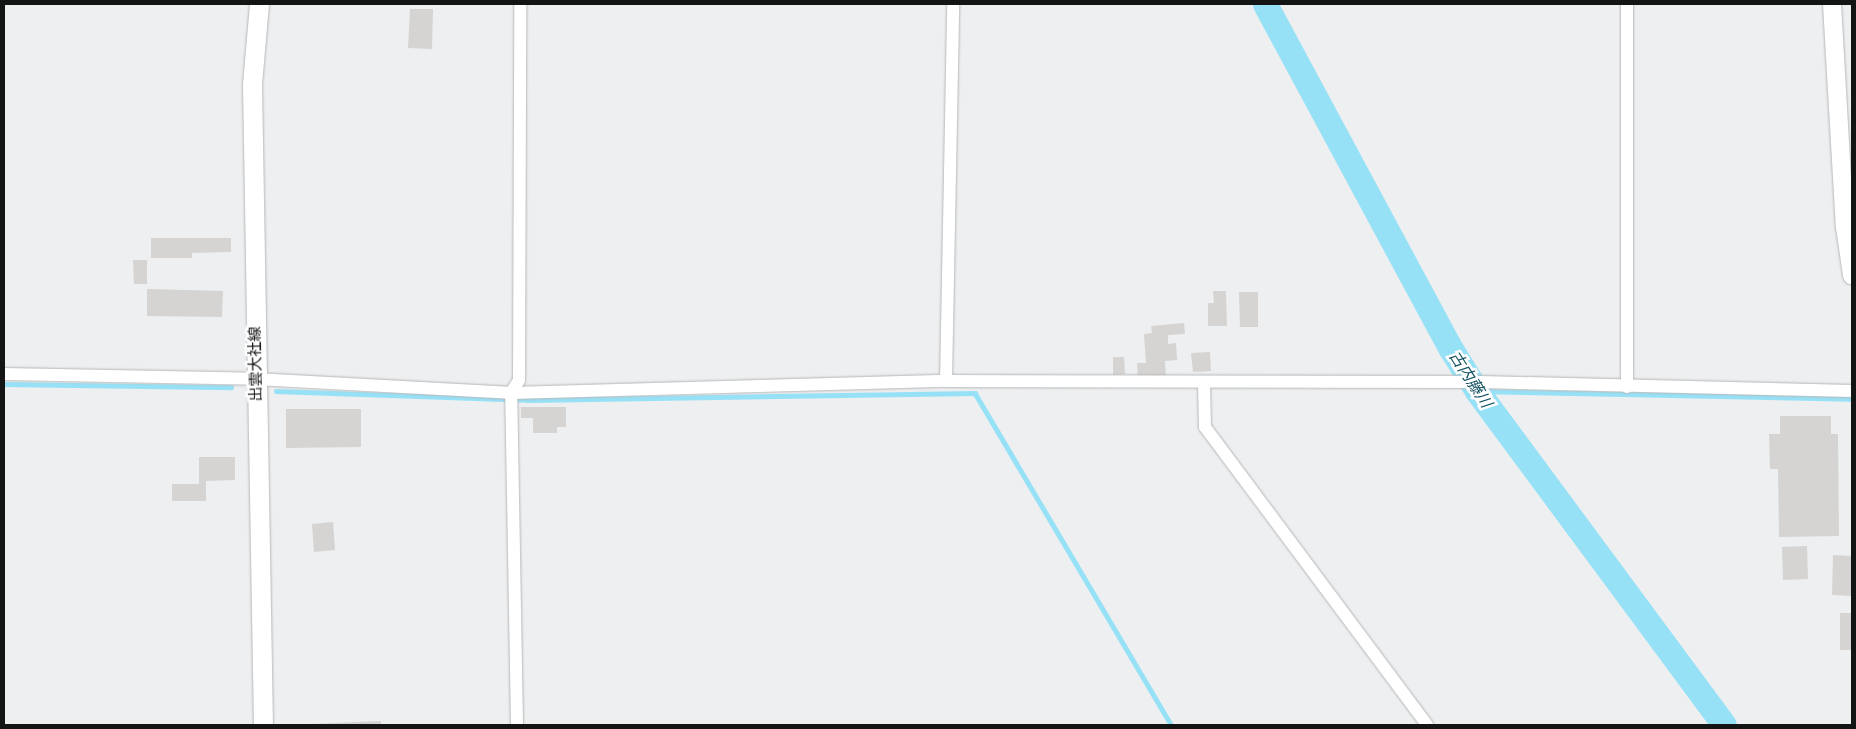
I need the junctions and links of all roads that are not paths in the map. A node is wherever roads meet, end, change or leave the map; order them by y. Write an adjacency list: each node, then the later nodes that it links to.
1 (259, 4): 8 (main road, 出雲大社線)
2 (520, 4): 13 (street)
3 (953, 4): 9 (street)
4 (1627, 4): 11 (street)
5 (1832, 4): 6 (main road)
6 (1852, 275)
7 (4, 374): 8 (street)
8 (255, 379): 13 (street); 14 (main road, 出雲大社線)
9 (946, 381): 10 (street); 13 (street)
10 (1204, 383): 11 (street); 16 (street)
11 (1627, 387): 12 (street)
12 (1852, 391)
13 (511, 393): 15 (street)
14 (263, 725)
15 (517, 725)
16 (1426, 725)

